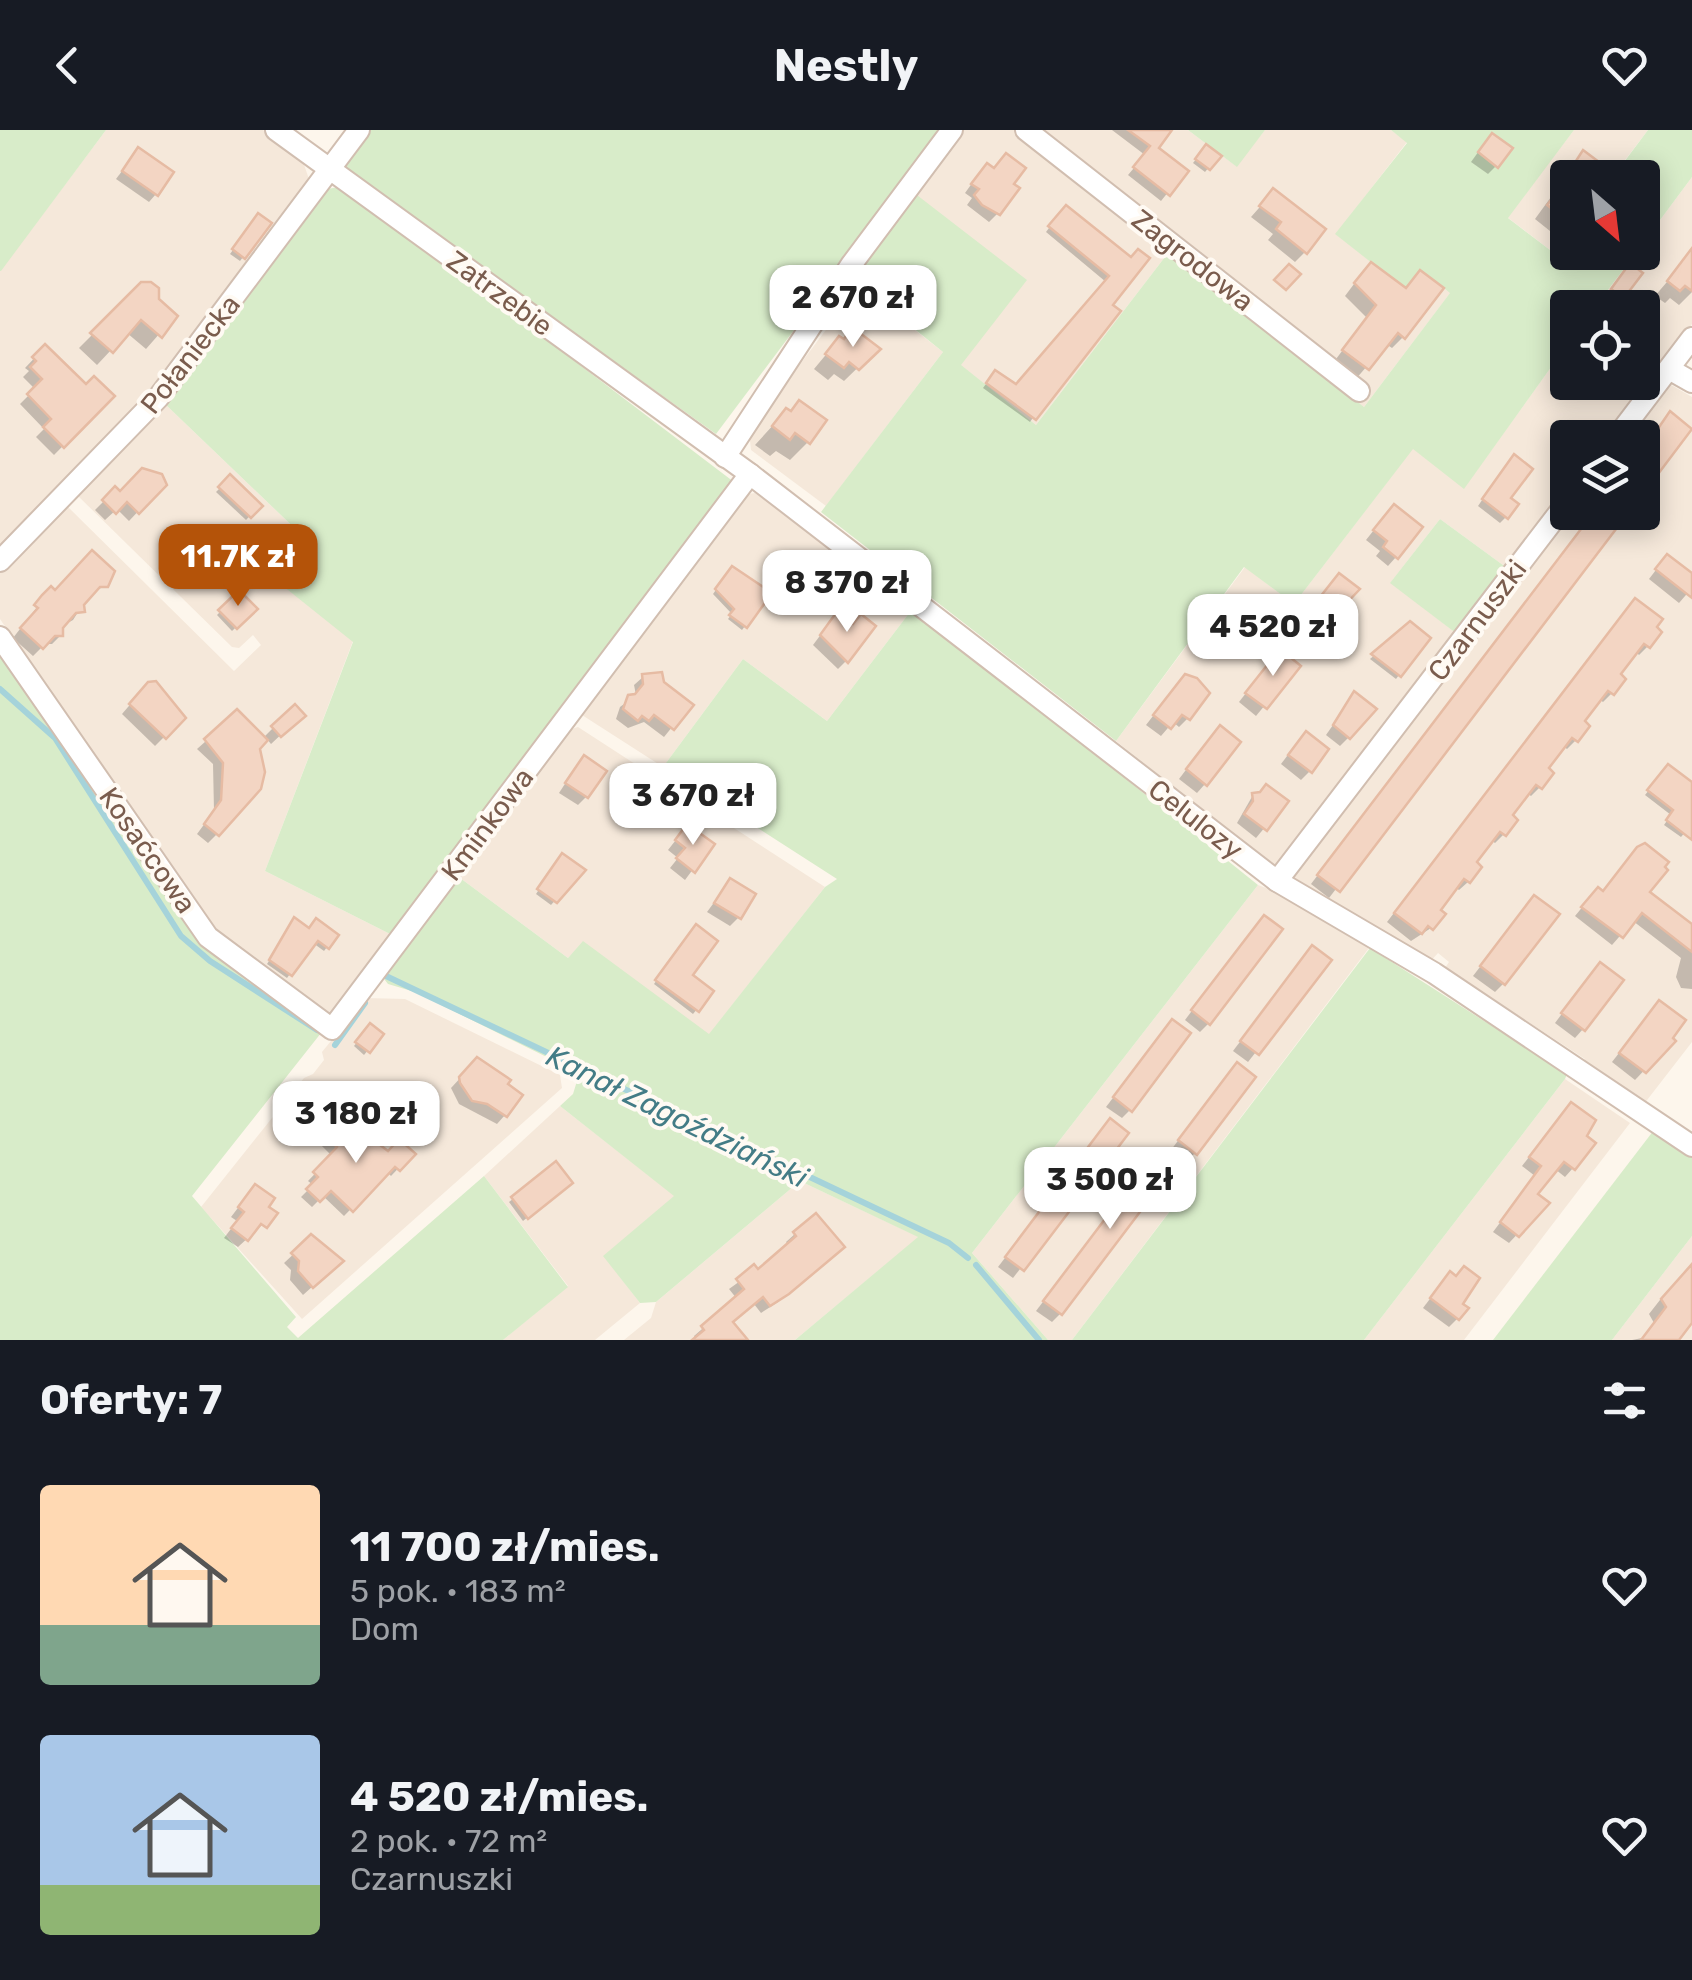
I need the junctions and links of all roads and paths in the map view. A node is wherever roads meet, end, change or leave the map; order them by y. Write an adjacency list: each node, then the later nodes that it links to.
1 (276, 130): 5 (street, Zatrzebie)
2 (359, 130): 5 (street, Połaniecka)
3 (952, 130): 11 (street)
4 (1026, 130): 9 (street, Zagrodowa)
5 (330, 169): 11 (street, Zatrzebie); 14 (street, Połaniecka)
6 (1692, 338): 7 (street)
7 (1668, 369): 8 (street); 10 (street)
8 (1692, 382)
9 (1359, 392)
10 (1630, 420)
11 (725, 457): 12 (street, Celulozy)
12 (750, 474): 16 (street, Celulozy); 17 (street, Kminkowa)
13 (1550, 525): 16 (street, Czarnuszki)
14 (0, 561)
15 (0, 636): 17 (street, Kosaćcowa)
16 (1277, 881): 18 (street, Celulozy)
17 (332, 1029)
18 (1692, 1146)

